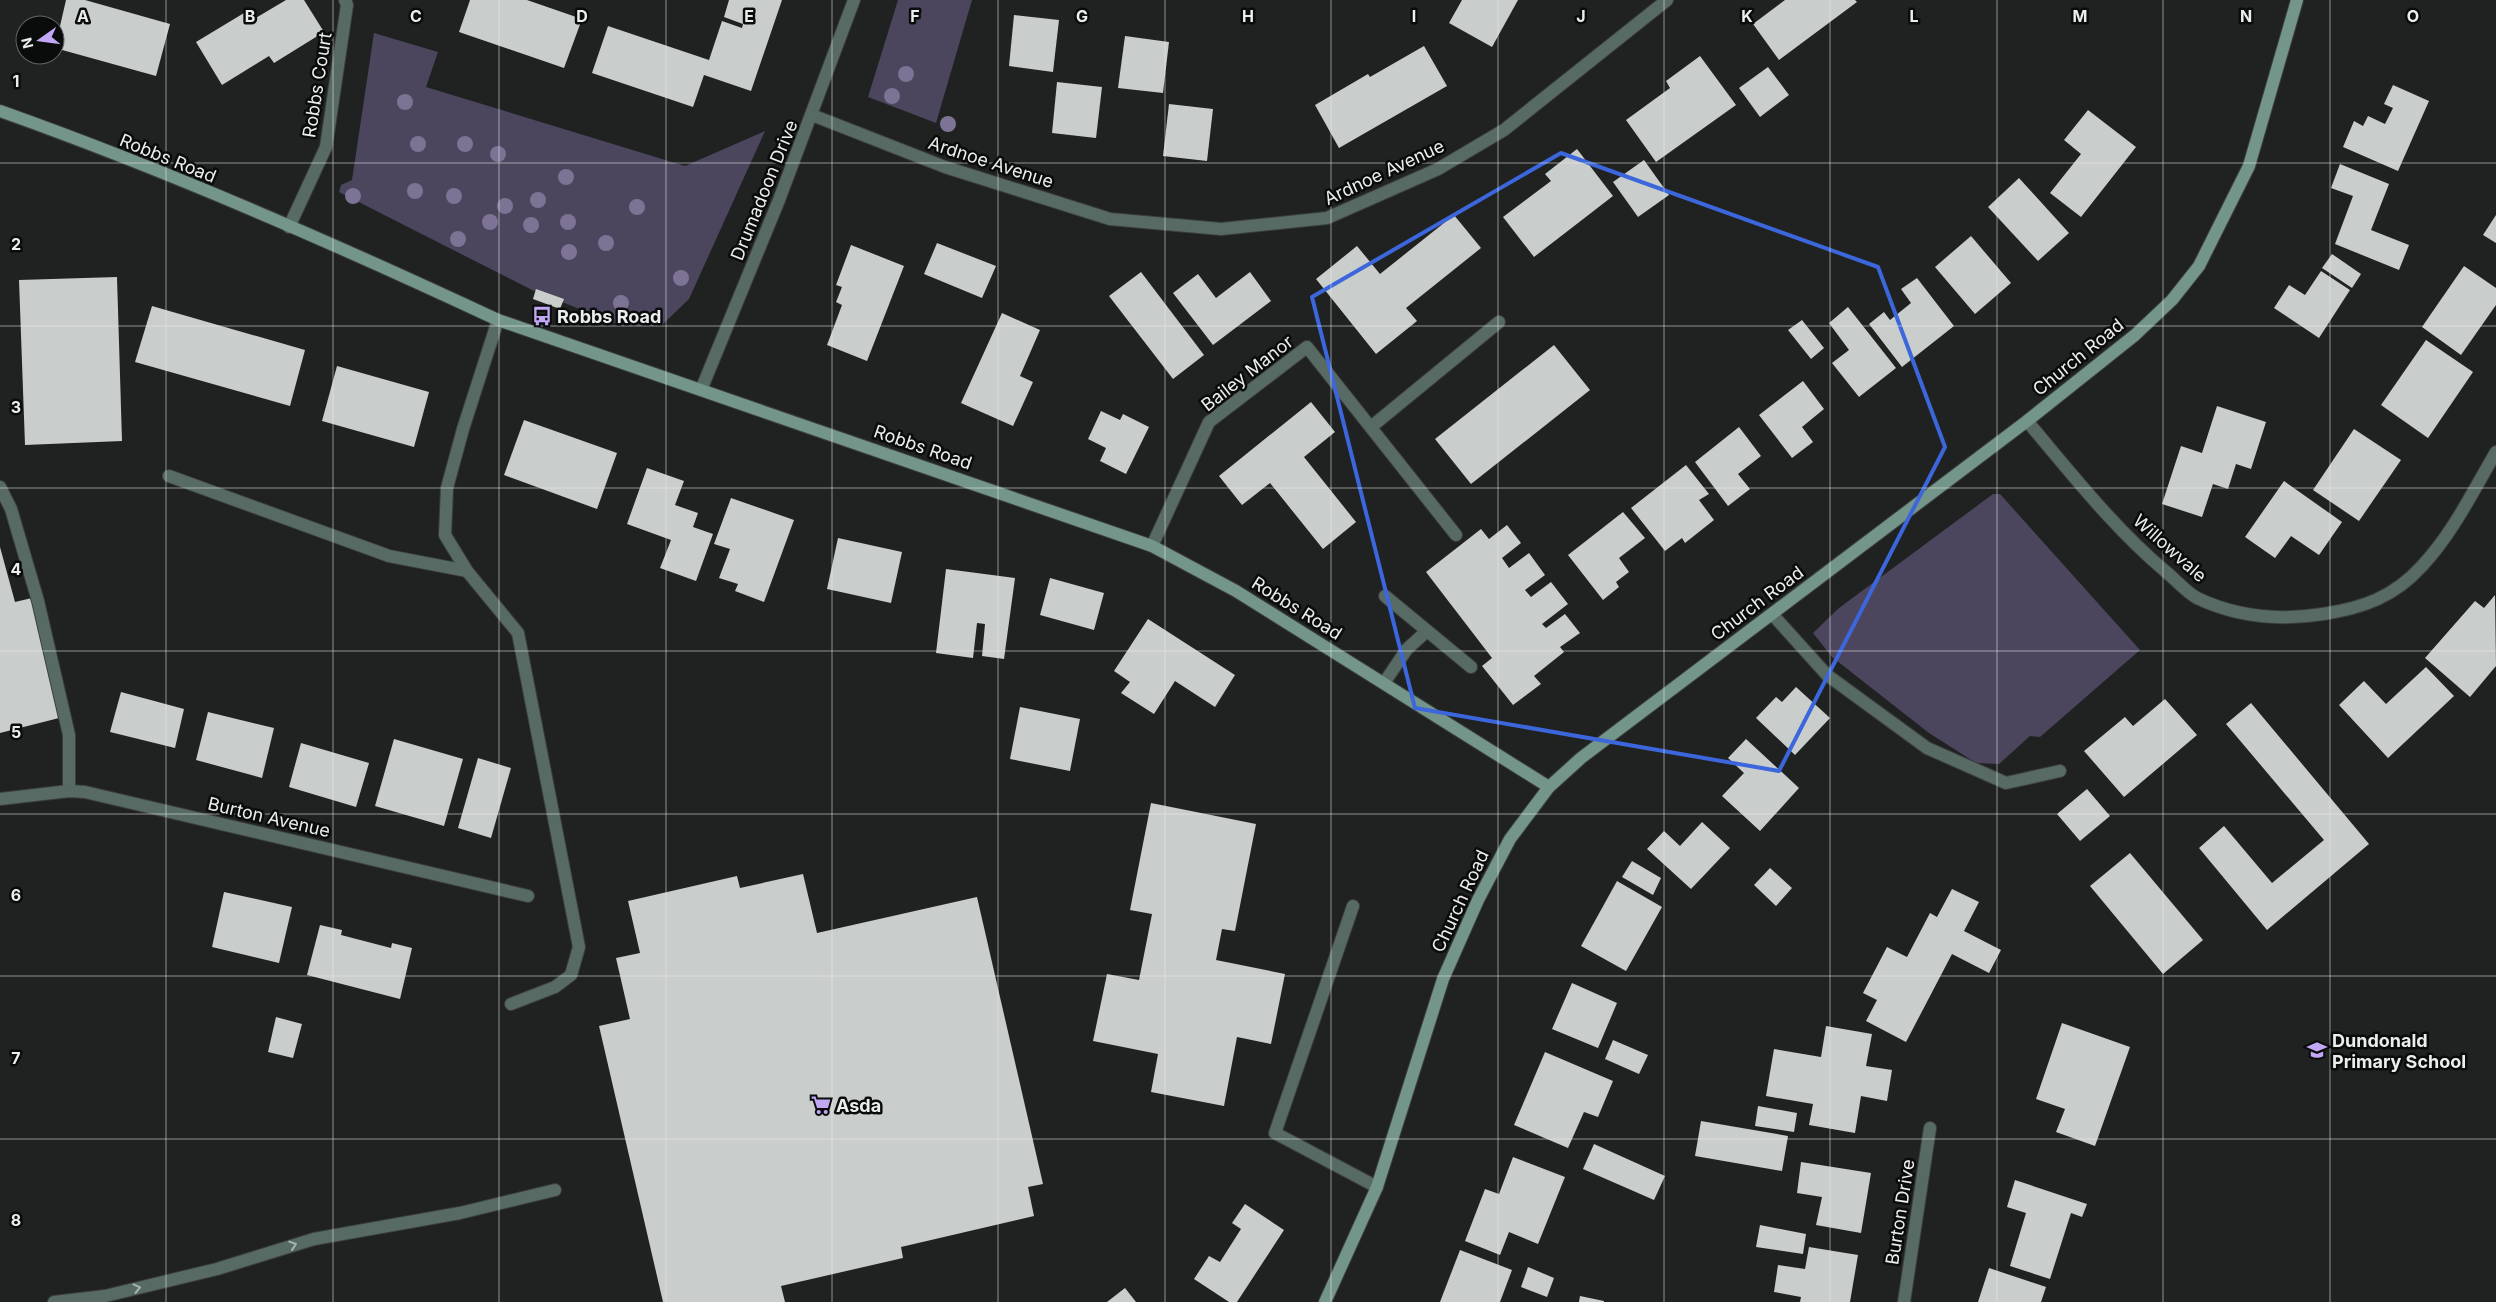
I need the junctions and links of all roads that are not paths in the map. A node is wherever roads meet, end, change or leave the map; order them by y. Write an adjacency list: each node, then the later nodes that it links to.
1 (345, 0): 7 (street, Robbs Court)
2 (854, 0): 6 (street, Drumadoon Drive)
3 (2297, 0): 11 (street, Church Road)
4 (1662, 1): 6 (street, Ardnoe Avenue)
5 (0, 111): 7 (street, Robbs Road)
6 (812, 115): 10 (street, Drumadoon Drive)
7 (289, 227): 8 (street, Robbs Road)
8 (498, 320): 10 (street, Robbs Road); 18 (street)
9 (1499, 322): 12 (street)
10 (701, 390): 17 (street, Robbs Road)
11 (2027, 421): 13 (street, Willowvale); 20 (street, Church Road)
12 (1371, 427): 16 (street, Bailey Manor); 17 (street, Bailey Manor)
13 (2496, 452)
14 (169, 476): 18 (street)
15 (0, 487): 26 (street)
16 (1456, 535)
17 (1152, 546): 23 (street, Robbs Road)
18 (467, 571): 30 (street)
19 (1385, 596): 21 (street)
20 (1772, 614): 24 (street); 25 (street, Church Road)
21 (1426, 631): 22 (street); 23 (street)
22 (1471, 667)
23 (1384, 683): 25 (street, Robbs Road)
24 (2060, 771)
25 (1549, 787): 32 (street, Church Road)
26 (68, 790): 27 (street, Burton Avenue); 28 (street, Burton Avenue)
27 (0, 799)
28 (528, 896)
29 (1353, 906): 32 (street)
30 (512, 1004)
31 (1930, 1128): 36 (street, Burton Drive)
32 (1377, 1187): 35 (street, Church Road)
33 (555, 1190): 34 (street, one-way to 33)
34 (54, 1302)
35 (1325, 1302)
36 (1904, 1302)

